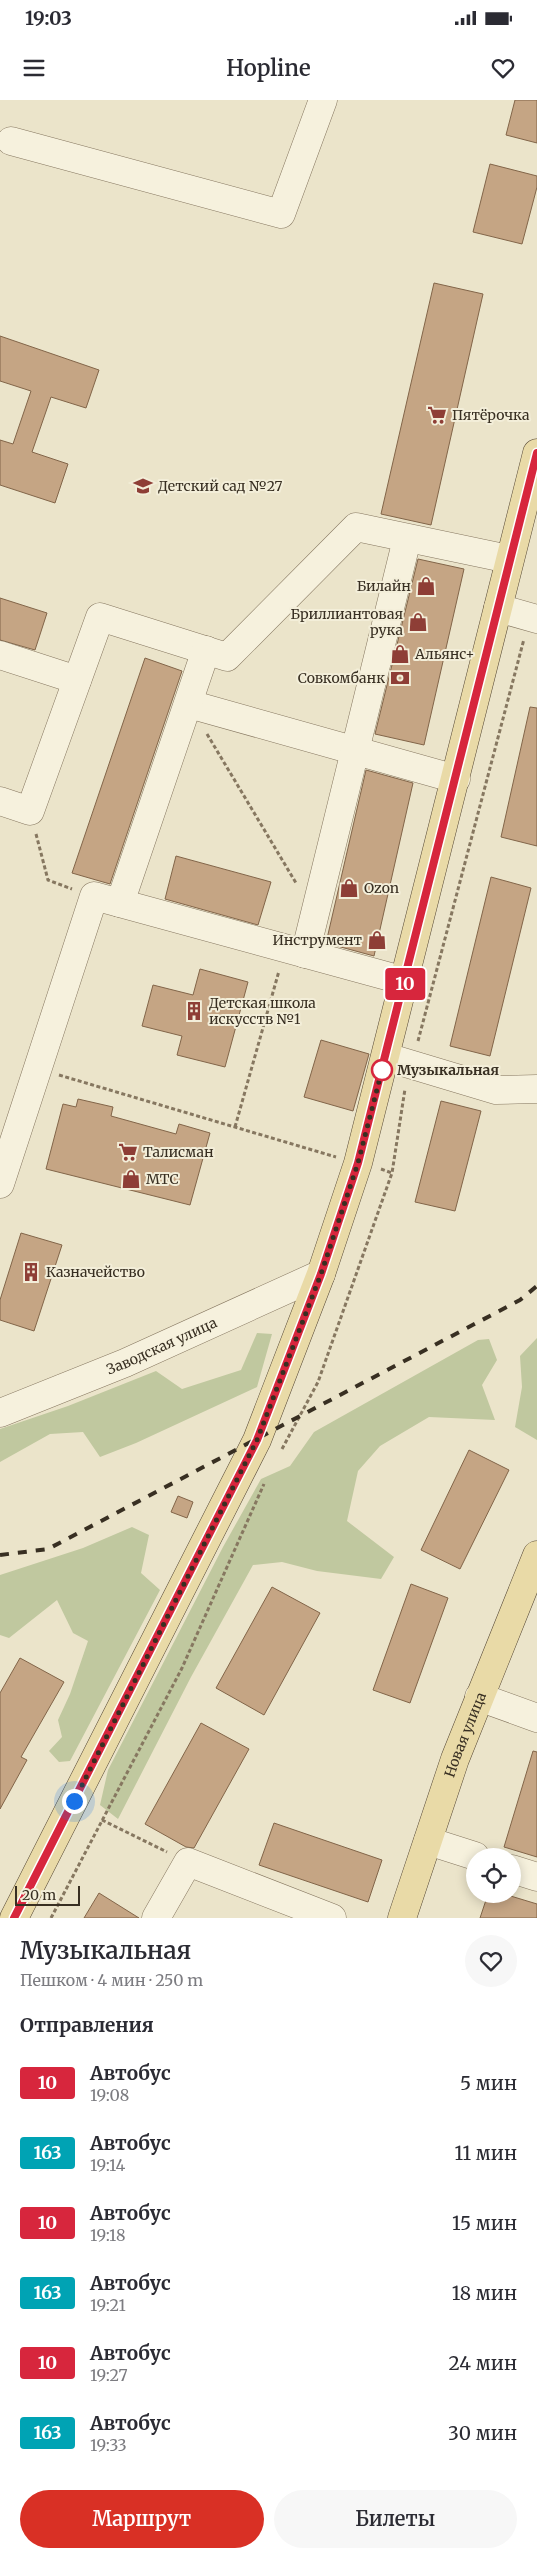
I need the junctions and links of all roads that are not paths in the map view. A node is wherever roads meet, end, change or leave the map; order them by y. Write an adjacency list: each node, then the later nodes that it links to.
1 (323, 100): 2 (street)
2 (11, 141)
3 (537, 453): 5 (main road)
4 (407, 539): 5 (street); 8 (street); 12 (street)
5 (509, 559): 6 (main road)
6 (498, 608): 7 (street); 13 (main road)
7 (537, 619)
8 (206, 650): 10 (street); 11 (street)
9 (0, 654): 10 (street)
10 (77, 680): 14 (street)
11 (189, 704): 12 (street); 15 (street)
12 (356, 751): 13 (street); 16 (street)
13 (456, 779): 17 (main road)
14 (0, 801)
15 (120, 903): 16 (street); 20 (street)
16 (295, 951): 17 (street)
17 (405, 981): 18 (main road)
18 (386, 1057): 19 (street); 21 (main road)
19 (537, 1089)
20 (0, 1184)
21 (321, 1274): 22 (street, Заводская улица); 30 (main road)
22 (0, 1413)
23 (537, 1556): 24 (main road, Новая улица)
24 (479, 1697): 25 (street); 26 (main road, Новая улица)
25 (537, 1718)
26 (428, 1841): 27 (street); 33 (main road, Новая улица)
27 (466, 1853)
28 (521, 1872): 29 (street)
29 (537, 1877)
30 (14, 1918)
31 (156, 1918): 32 (street)
32 (332, 1918)
33 (402, 1918)

